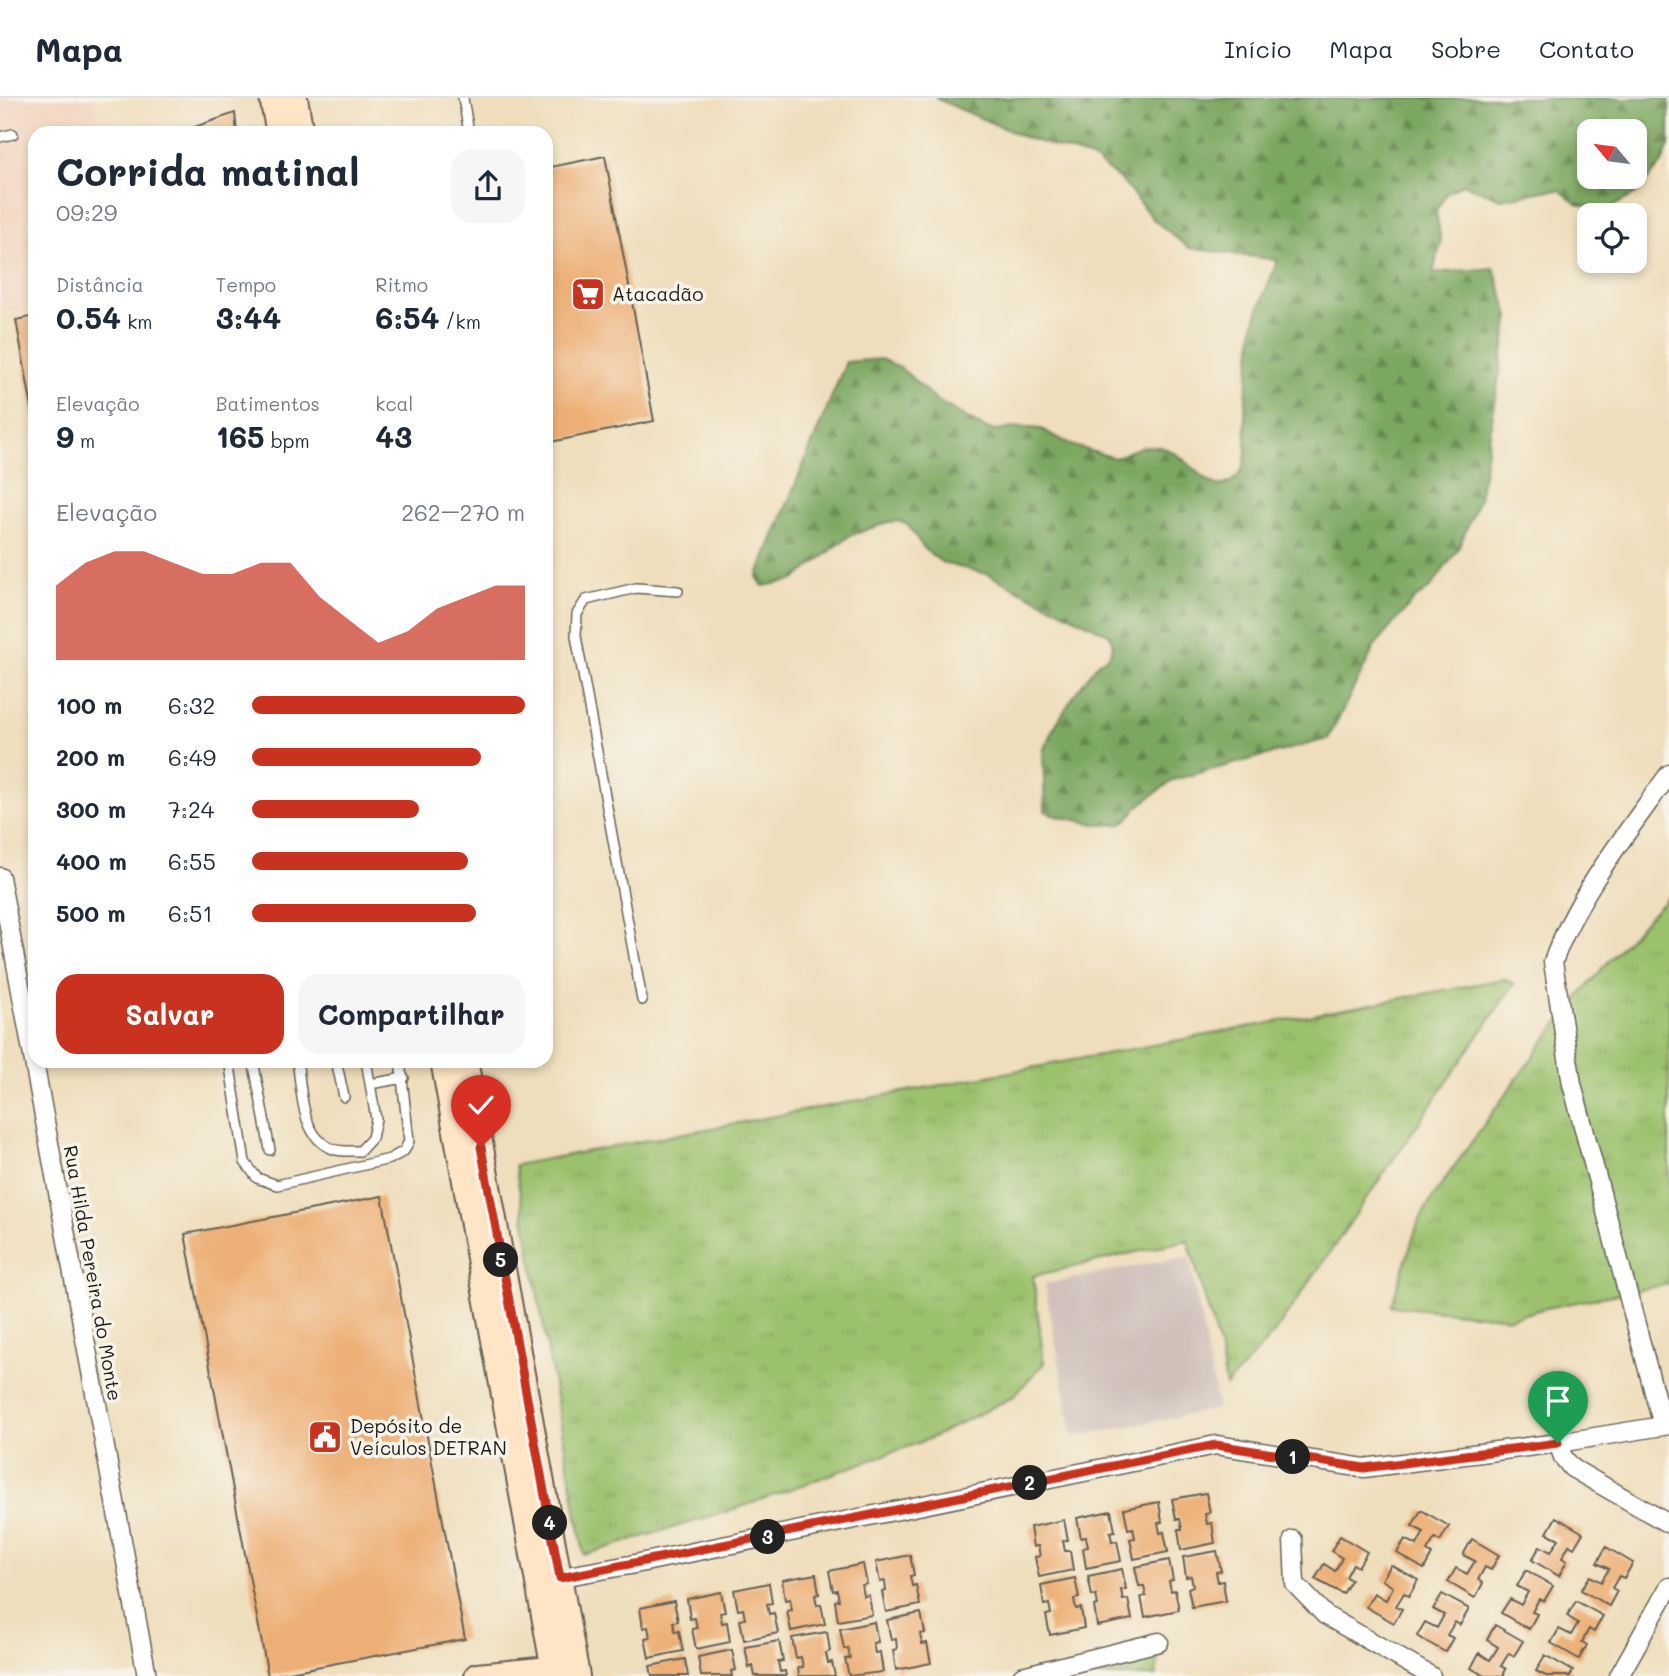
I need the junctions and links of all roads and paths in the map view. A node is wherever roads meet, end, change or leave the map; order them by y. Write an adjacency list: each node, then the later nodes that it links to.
1 (272, 98): 4 (street)
2 (295, 98): 5 (street)
3 (463, 98): 6 (lane)
4 (278, 126)
5 (300, 126)
6 (468, 126)
7 (13, 134): 8 (lane)
8 (0, 137)
9 (678, 591): 12 (lane)
10 (1669, 774): 27 (street)
11 (0, 877): 13 (street, Rua Hilda Pereira do Monte)
12 (642, 1000)
13 (28, 1029)
14 (35, 1068): 35 (street, Rua Hilda Pereira do Monte)
15 (230, 1068): 23 (lane)
16 (255, 1068): 26 (lane)
17 (298, 1068): 24 (lane)
18 (338, 1068): 25 (lane)
19 (367, 1068): 24 (lane)
20 (402, 1068): 23 (lane)
21 (445, 1068): 31 (street)
22 (466, 1068): 31 (street)
23 (404, 1079): 24 (lane)
24 (370, 1084)
25 (344, 1097)
26 (270, 1150)
27 (1666, 1426): 28 (street)
28 (1558, 1443): 29 (street); 31 (street)
29 (1669, 1524)
30 (1293, 1540): 38 (street)
31 (549, 1579): 34 (street)
32 (1669, 1587): 39 (street)
33 (1159, 1642): 37 (street)
34 (565, 1672): 36 (street)
35 (147, 1676)
36 (477, 1676)
37 (1022, 1676)
38 (1432, 1676)
39 (1619, 1676)

